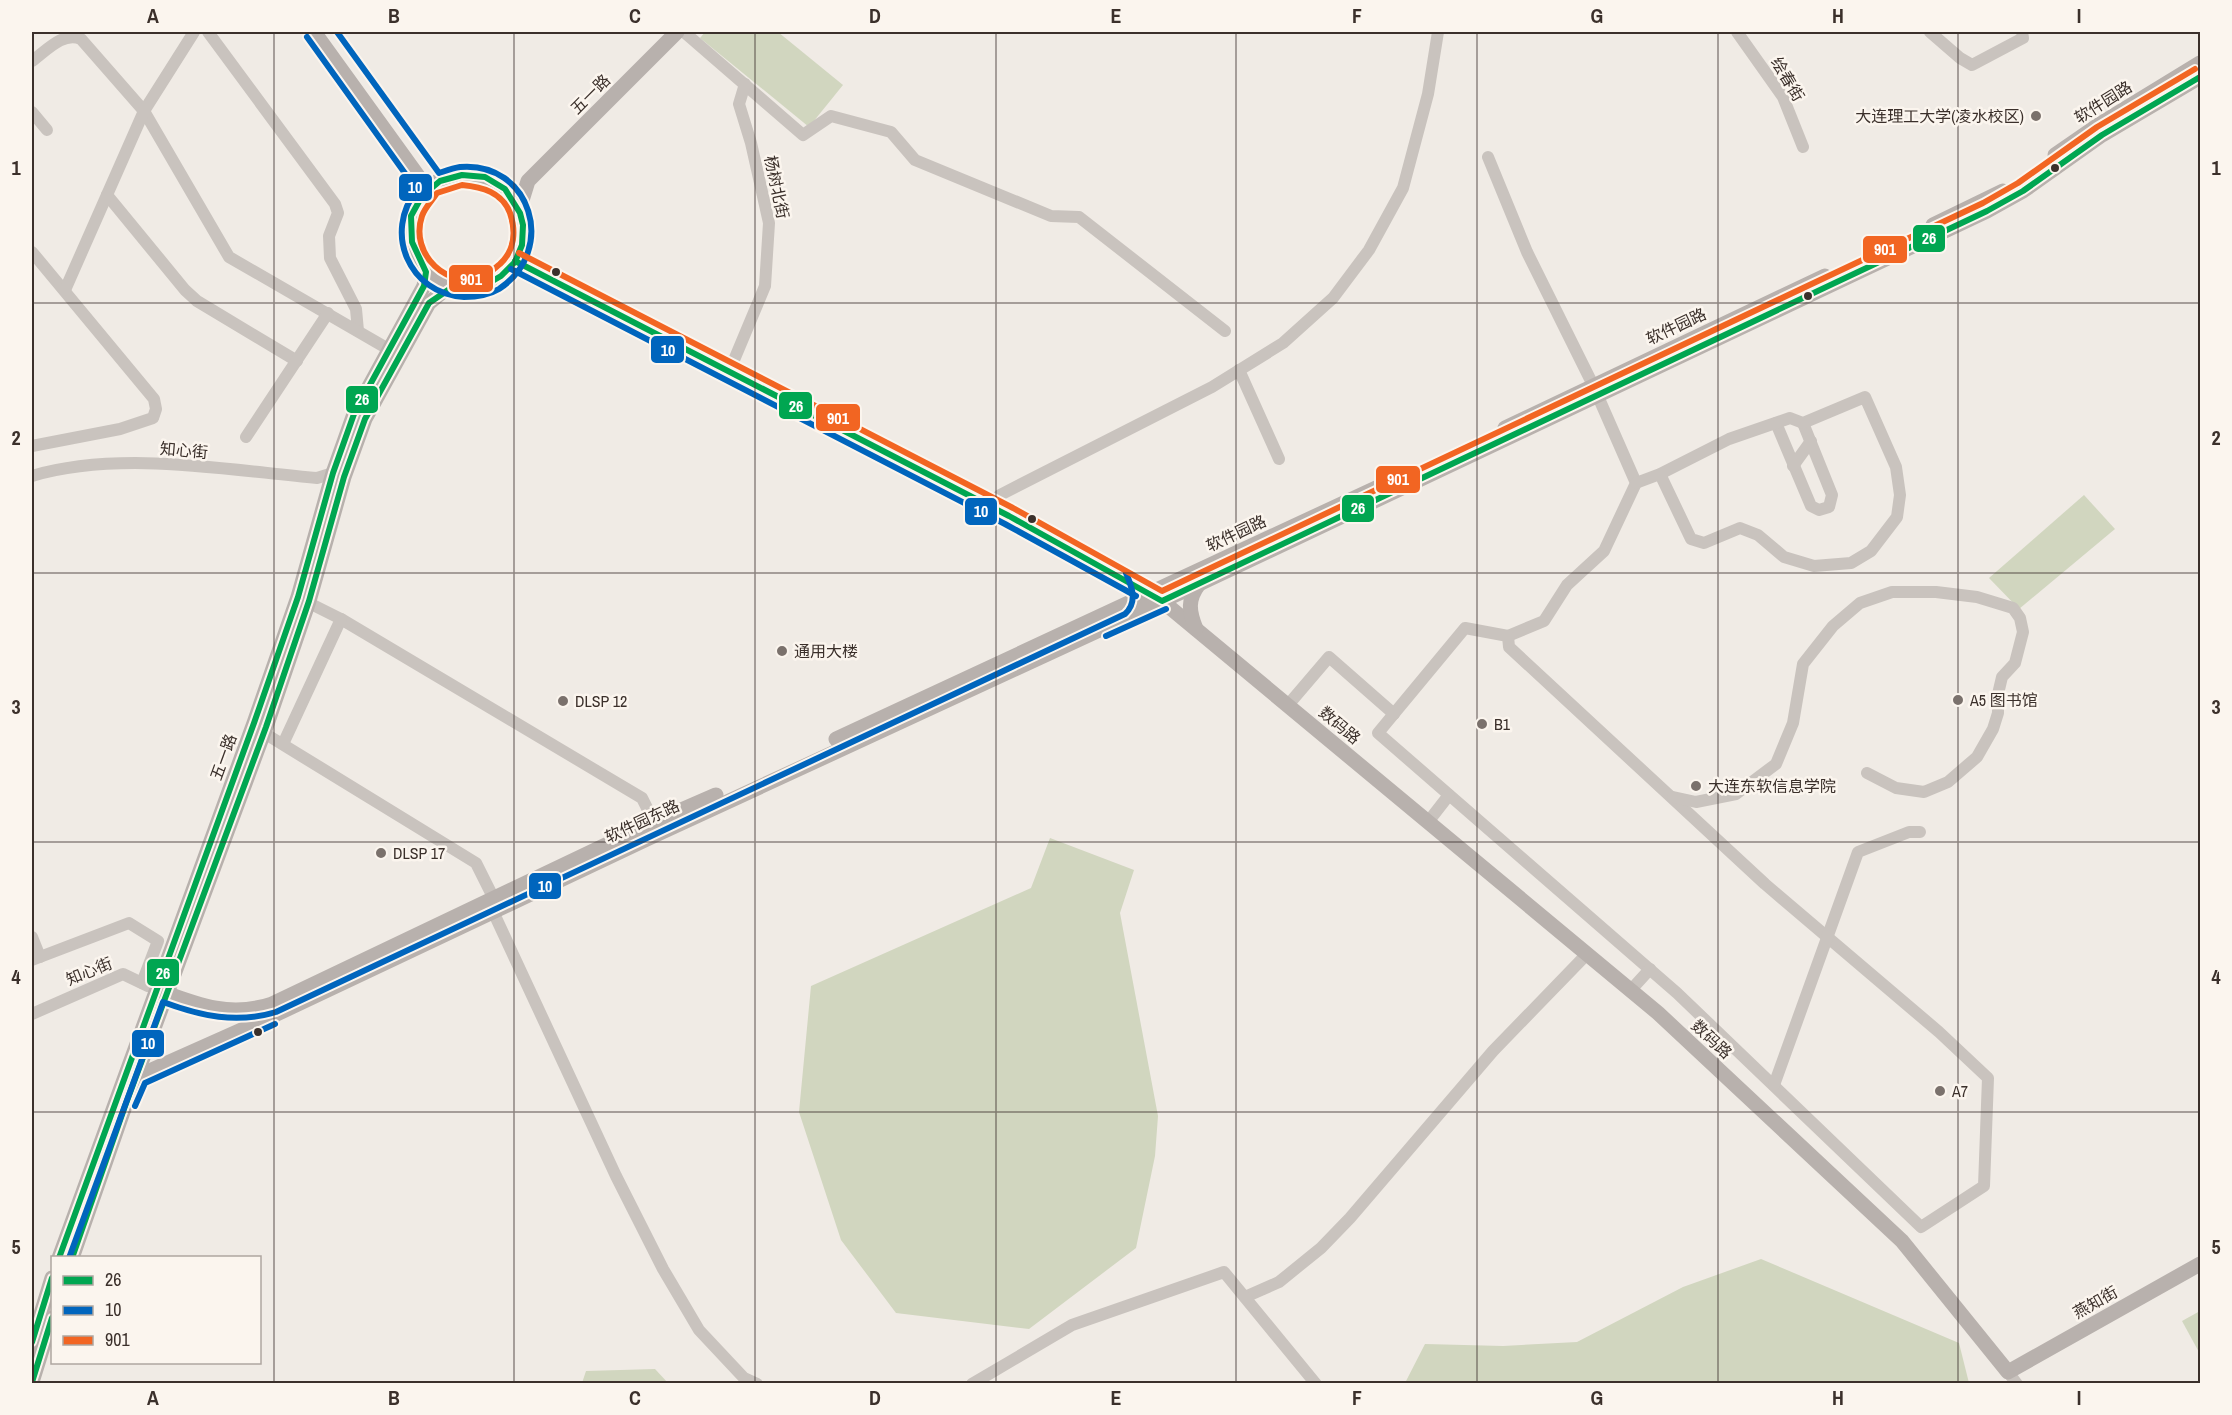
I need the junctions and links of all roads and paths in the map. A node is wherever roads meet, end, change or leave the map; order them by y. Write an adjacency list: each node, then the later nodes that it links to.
1 (194, 32): 15 (street)
2 (208, 32): 31 (street)
3 (314, 32): 22 (main road)
4 (326, 32): 22 (main road)
5 (677, 32): 20 (main road, 五一路)
6 (684, 32): 14 (street)
7 (1438, 32): 35 (street)
8 (1737, 32): 18 (street, 绘春街)
9 (1930, 32): 10 (street)
10 (2022, 32)
11 (32, 61): 15 (street)
12 (2200, 63): 37 (main road, 软件园路)
13 (2200, 77): 37 (main road, 软件园路)
14 (745, 84): 32 (street); 36 (street, 杨树北街)
15 (144, 111): 23 (street); 30 (street)
16 (32, 112): 17 (street)
17 (47, 130)
18 (1803, 147)
19 (1488, 157): 37 (street)
20 (528, 181): 21 (main road); 24 (main road)
21 (499, 185): 22 (main road); 24 (main road)
22 (431, 187): 27 (main road)
23 (107, 195): 29 (street); 34 (street)
24 (519, 210): 26 (main road)
25 (32, 252): 29 (street)
26 (515, 261): 28 (main road); 36 (main road, 数码路)
27 (426, 272): 28 (main road); 33 (main road, 五一路)
28 (453, 287): 53 (main road, 五一路)
29 (65, 290): 42 (street)
30 (328, 313): 31 (street); 34 (street)
31 (358, 331): 33 (street)
32 (1225, 331)
33 (390, 350): 45 (main road, 五一路)
34 (297, 361): 40 (street)
35 (1239, 370): 43 (street); 49 (street)
36 (729, 372): 49 (main road, 数码路)
37 (1595, 390): 48 (street); 51 (main road, 软件园路); 52 (main road, 软件园路)
38 (1776, 423): 39 (street); 44 (street); 46 (street)
39 (1803, 423): 41 (street); 46 (street)
40 (246, 437)
41 (1811, 441): 44 (street); 44 (street)
42 (32, 446)
43 (1279, 459)
44 (1793, 466)
45 (333, 473): 47 (street, 知心街); 53 (main road, 五一路)
46 (1660, 474): 48 (street)
47 (32, 476)
48 (1636, 483): 57 (street)
49 (987, 506): 50 (main road, 数码路)
50 (1118, 576): 52 (main road, 数码路); 54 (main road)
51 (1198, 584): 52 (main road, 软件园路); 56 (main road)
52 (1156, 597): 54 (main road, 软件园东路); 56 (main road, 数码路); 68 (main road, 软件园东路)
53 (303, 600): 55 (street); 60 (main road, 五一路)
54 (1121, 606): 65 (main road, 软件园东路)
55 (341, 619): 61 (street); 65 (street)
56 (1196, 629): 58 (main road, 数码路)
57 (1508, 636): 59 (street); 64 (street)
58 (1288, 705): 59 (street); 66 (main road, 数码路)
59 (1394, 714): 63 (street)
60 (259, 728): 61 (street); 76 (main road, 五一路)
61 (283, 744): 68 (street)
62 (1867, 773): 64 (street)
63 (1449, 795): 66 (street); 73 (street)
64 (1672, 797): 70 (street)
65 (654, 822): 68 (main road, 软件园东路)
66 (1428, 822): 71 (main road, 数码路)
67 (1920, 832): 70 (street)
68 (492, 904): 76 (main road, 软件园东路); 78 (main road, 软件园东路); 89 (street)
69 (32, 937): 72 (street)
70 (1827, 937): 79 (street); 79 (street)
71 (1587, 954): 75 (main road, 数码路); 84 (street)
72 (36, 959): 74 (street)
73 (1650, 969): 75 (street); 79 (street)
74 (142, 983): 76 (street, 知心街); 77 (street, 知心街)
75 (1630, 991): 87 (main road, 数码路)
76 (163, 992): 78 (main road, 五一路); 80 (main road, 五一路)
77 (32, 1014)
78 (138, 1076): 81 (main road, 五一路)
79 (1774, 1085)
80 (59, 1256)
81 (72, 1256)
82 (2200, 1264): 87 (main road, 燕知街)
83 (51, 1281): 86 (main road)
84 (1245, 1297): 90 (street); 91 (street)
85 (51, 1321): 88 (main road)
86 (32, 1342)
87 (2013, 1378)
88 (32, 1382)
89 (757, 1383)
90 (972, 1383)
91 (1316, 1383)

